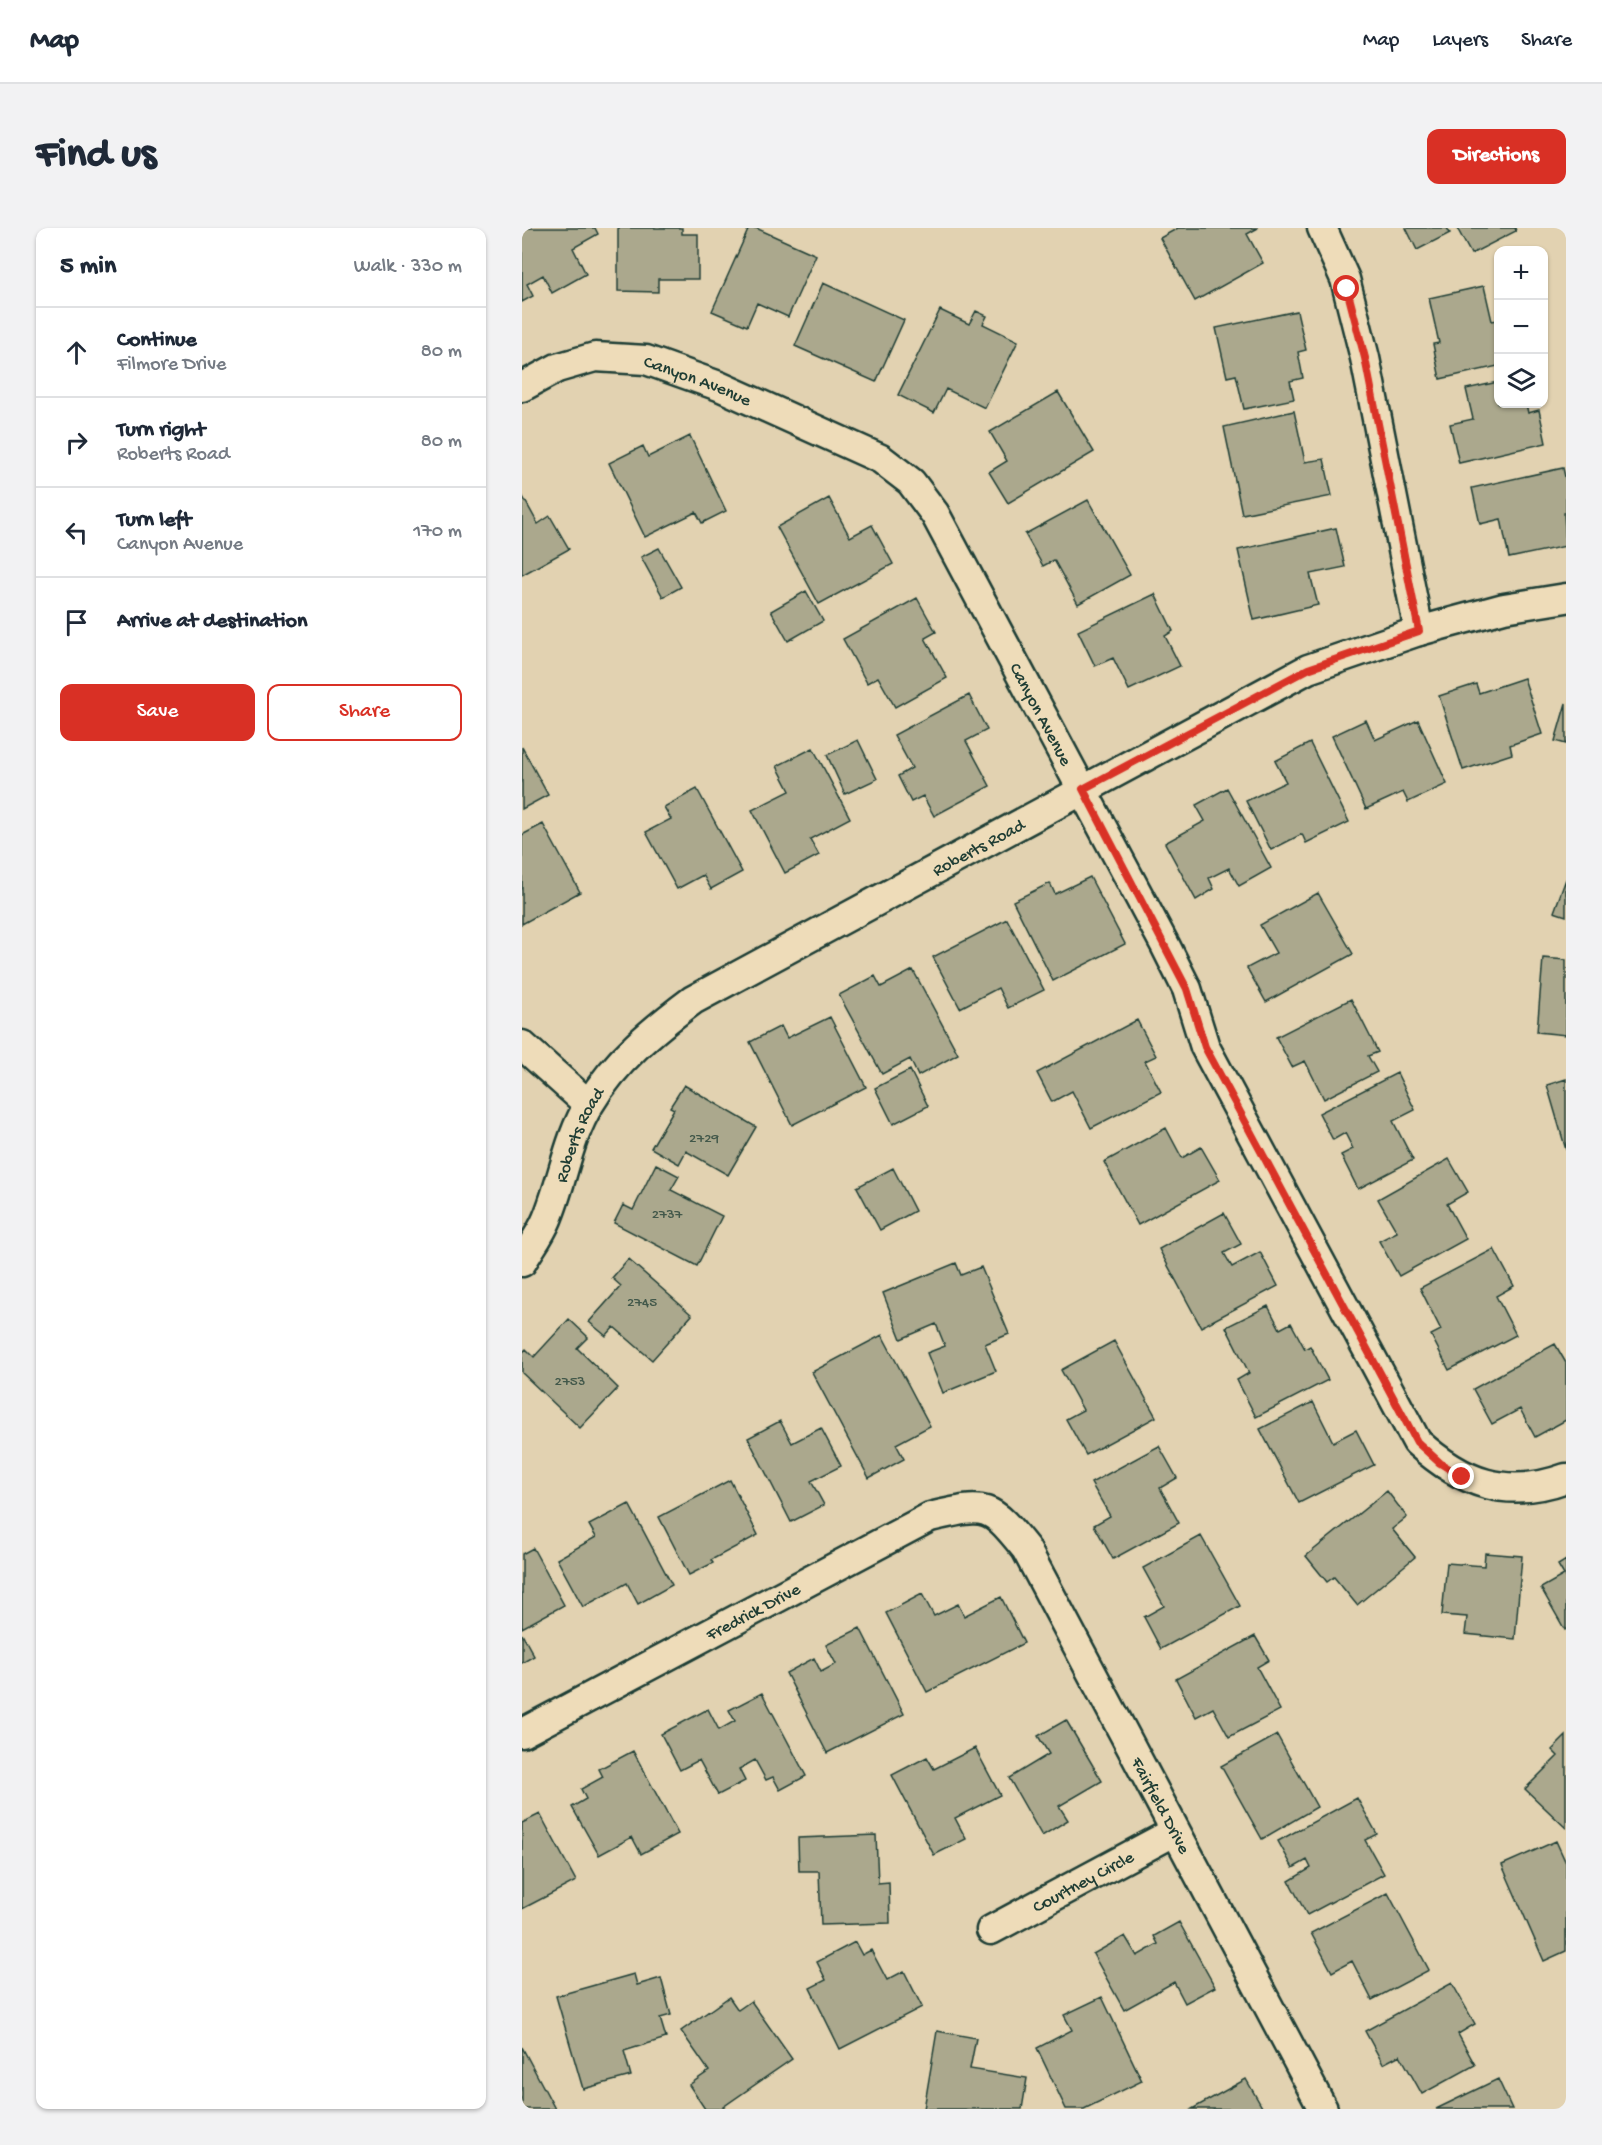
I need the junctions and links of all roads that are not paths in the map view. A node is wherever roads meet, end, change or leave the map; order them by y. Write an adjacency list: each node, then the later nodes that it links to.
1 (1322, 228): 4 (street)
2 (522, 387): 5 (street, Canyon Avenue)
3 (1566, 598): 4 (street, Roberts Road)
4 (1419, 631): 5 (street, Roberts Road)
5 (1083, 789): 7 (street, Roberts Road); 9 (street, Canyon Avenue)
6 (522, 1045): 7 (street)
7 (588, 1104): 8 (street, Roberts Road)
8 (522, 1262)
9 (1566, 1478)
10 (989, 1510): 11 (street, Fredrick Drive); 12 (street, Fairfield Drive)
11 (522, 1733)
12 (1174, 1832): 13 (street, Courtney Circle); 14 (street, Fairfield Drive)
13 (991, 1930)
14 (1323, 2109)

